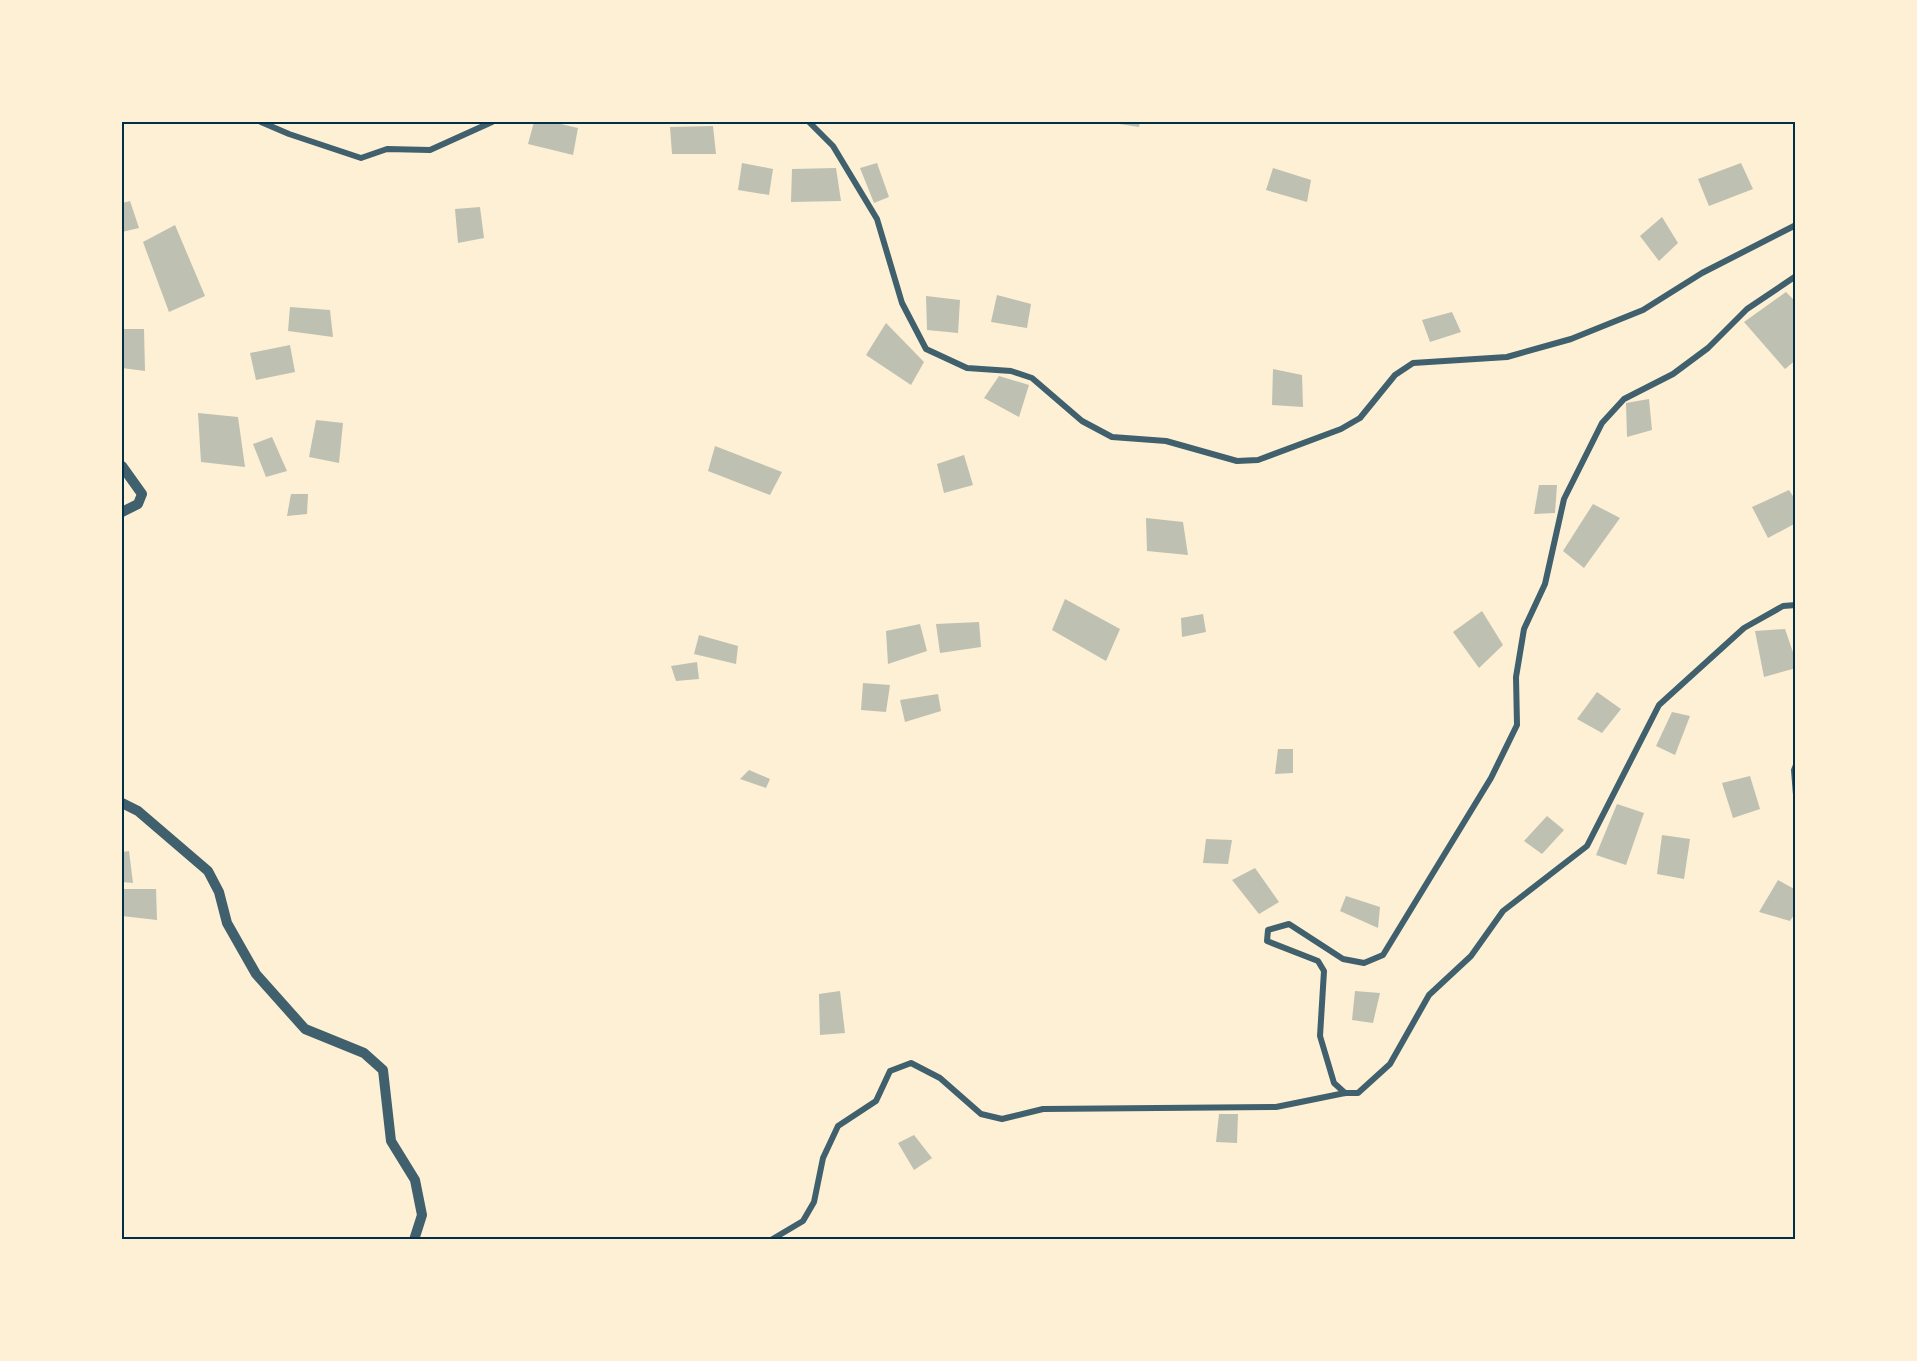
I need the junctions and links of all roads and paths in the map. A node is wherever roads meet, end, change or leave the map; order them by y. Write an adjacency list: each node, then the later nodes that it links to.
1 (261, 122): 2 (street)
2 (492, 122)
3 (809, 122): 4 (street)
4 (1796, 225)
5 (1796, 276): 12 (street)
6 (122, 465): 7 (street)
7 (122, 512)
8 (1796, 604): 12 (street)
9 (1796, 765): 10 (street)
10 (1796, 795)
11 (122, 803): 13 (street)
12 (1345, 1094): 14 (street)
13 (414, 1239)
14 (771, 1239)

